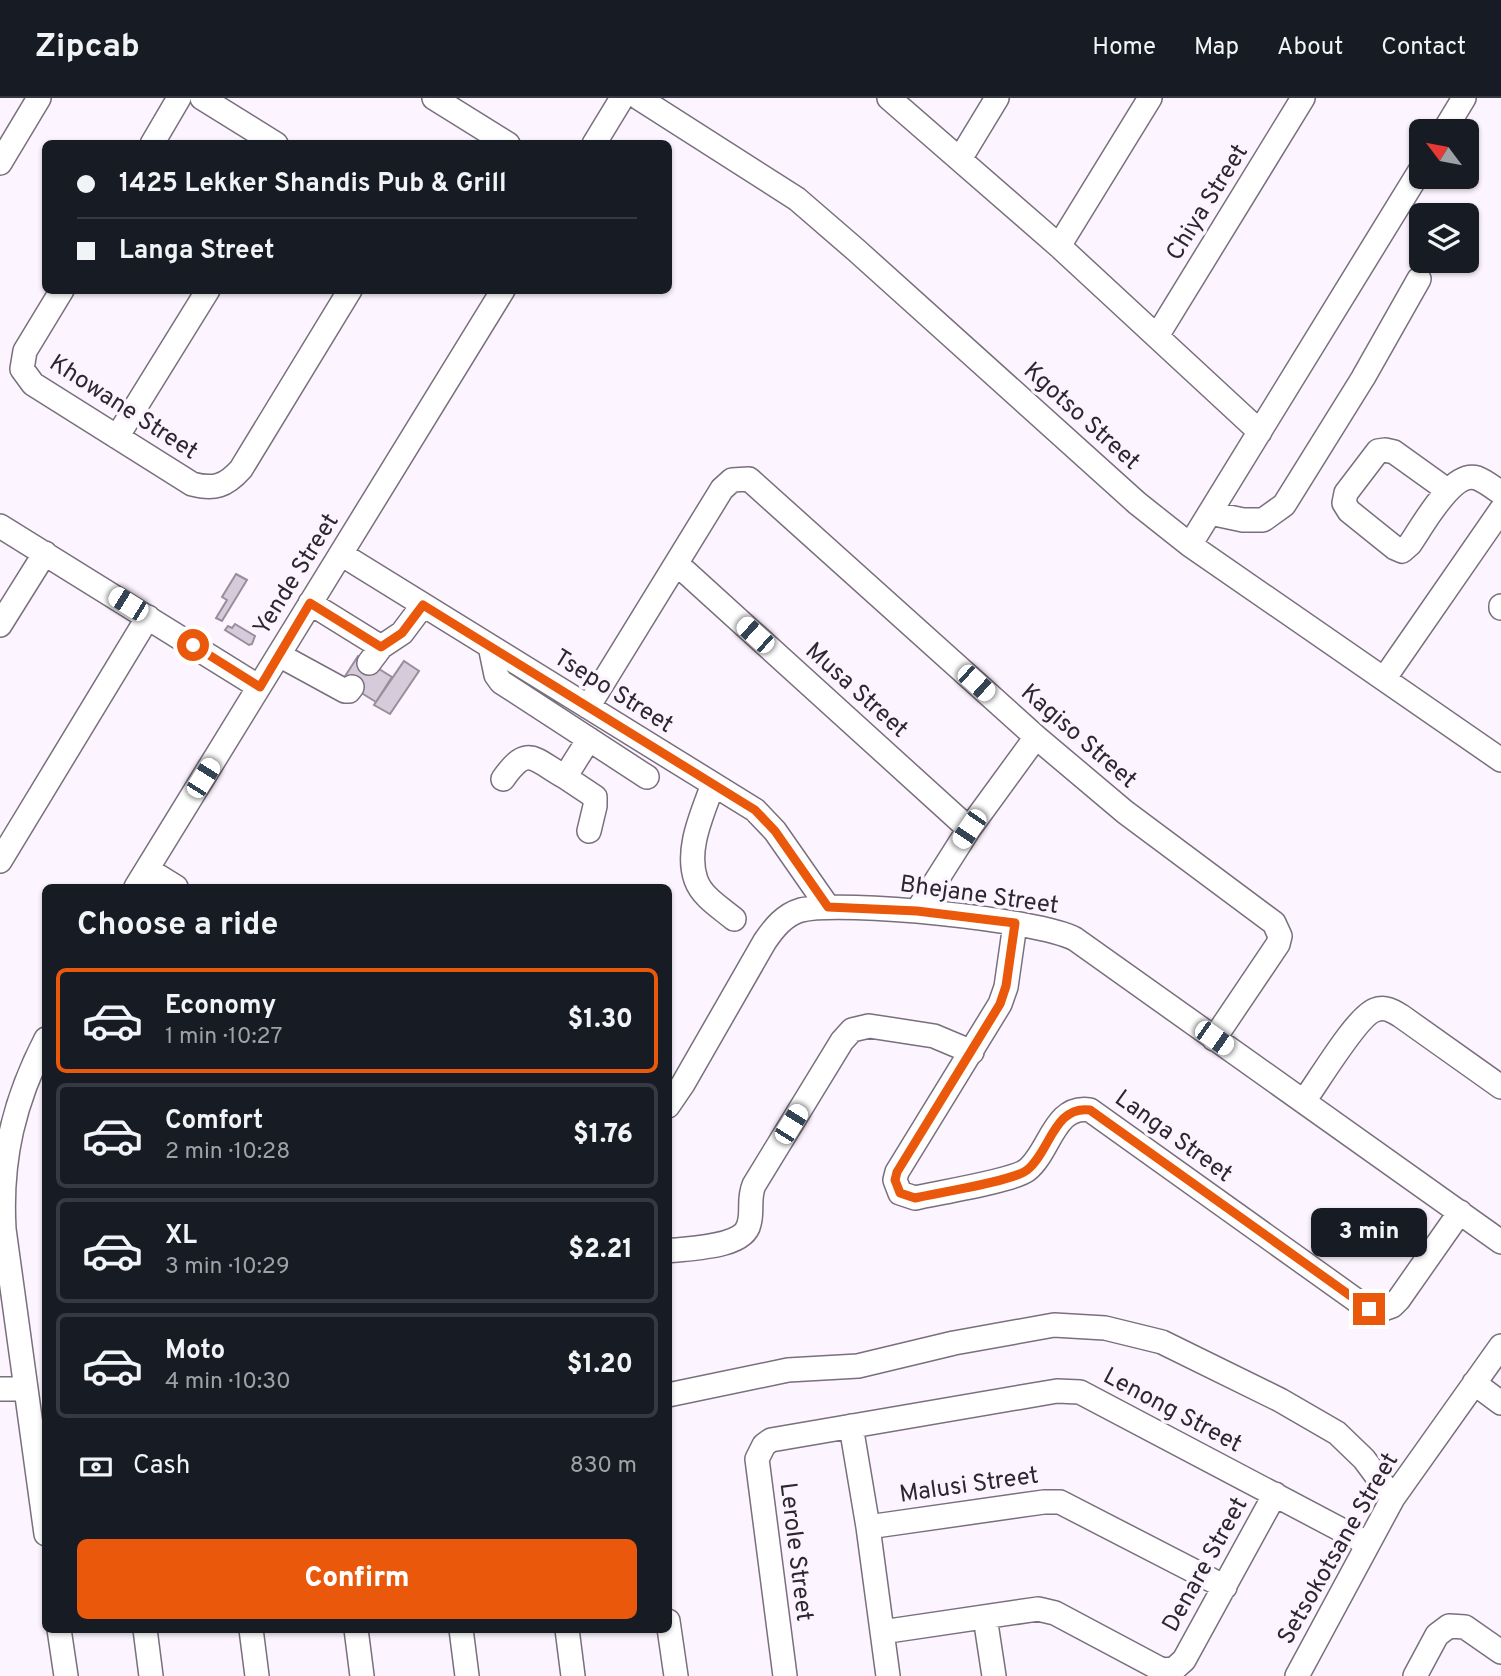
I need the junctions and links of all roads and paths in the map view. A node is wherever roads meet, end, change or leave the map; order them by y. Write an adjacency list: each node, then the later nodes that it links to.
1 (40, 98): 19 (street)
2 (179, 98): 14 (street)
3 (202, 98): 15 (street)
4 (434, 98): 16 (street)
5 (622, 98): 17 (street)
6 (639, 98): 12 (street, Kgotso Street)
7 (889, 98): 18 (street)
8 (997, 98): 18 (street)
9 (1150, 98): 21 (street)
10 (1303, 98): 27 (street, Chiya Street)
11 (1464, 98): 13 (street)
12 (671, 107): 35 (street, Kgotso Street)
13 (1451, 119)
14 (154, 140)
15 (270, 140)
16 (502, 140)
17 (596, 140)
18 (960, 159): 21 (street)
19 (0, 163)
20 (1409, 189): 28 (street)
21 (1059, 246): 27 (street)
22 (1419, 279): 33 (street)
23 (60, 294): 29 (street, Khowane Street)
24 (206, 294): 29 (street)
25 (348, 294): 29 (street, Khowane Street)
26 (501, 294): 37 (street, Yende Street)
27 (1157, 336): 28 (street)
28 (1260, 432): 33 (street)
29 (117, 437)
30 (1447, 490): 30 (street); 31 (street)
31 (1501, 493)
32 (1501, 510): 45 (street)
33 (1210, 513): 35 (street)
34 (0, 526): 36 (street)
35 (1190, 545): 45 (street, Kgotso Street)
36 (45, 553): 41 (street); 42 (street)
37 (341, 554): 39 (street, Yende Street); 40 (street, Tsepo Street)
38 (677, 564): 48 (street); 49 (street, Kagiso Street); 56 (street, Musa Street)
39 (310, 603): 40 (street); 44 (street, Yende Street)
40 (423, 605): 43 (street, Tsepo Street)
41 (148, 617): 46 (street); 58 (street)
42 (0, 625)
43 (490, 646): 48 (street, Tsepo Street); 50 (street)
44 (279, 655): 46 (street, Yende Street); 47 (street)
45 (1384, 679): 51 (street, Kgotso Street)
46 (260, 687): 59 (street, Yende Street)
47 (352, 687)
48 (589, 707): 55 (street, Tsepo Street)
49 (1036, 737): 56 (street); 65 (street, Kagiso Street)
50 (589, 739): 52 (street); 53 (street)
51 (1501, 760)
52 (565, 777): 54 (street); 57 (street)
53 (647, 777)
54 (503, 779)
55 (713, 784): 61 (street, Tsepo Street); 63 (street)
56 (969, 829): 62 (street)
57 (589, 831)
58 (0, 861)
59 (141, 878): 60 (street)
60 (164, 884)
61 (828, 907): 62 (street, Bhejane Street); 69 (street, Bhejane Street)
62 (917, 911): 64 (street, Bhejane Street)
63 (734, 919)
64 (1015, 923): 65 (street, Bhejane Street); 67 (street, Langa Street)
65 (1214, 1038): 70 (street, Bhejane Street)
66 (42, 1047): 71 (street)
67 (972, 1052): 72 (street, Langa Street); 74 (street)
68 (1501, 1087): 70 (street)
69 (672, 1100)
70 (1304, 1101): 72 (street, Bhejane Street)
71 (4, 1140): 77 (street)
72 (1460, 1212): 73 (street, Bhejane Street)
73 (1501, 1242)
74 (672, 1250)
75 (1501, 1346): 76 (street, Setsokotsane Street)
76 (1474, 1383): 80 (street); 84 (street, Setsokotsane Street)
77 (26, 1388): 78 (street); 85 (street)
78 (0, 1389)
79 (672, 1394): 84 (street)
80 (1501, 1403)
81 (851, 1426): 82 (street, Lenong Street); 83 (street, Lenong Street); 86 (street)
82 (771, 1440): 106 (street, Lerole Street)
83 (1275, 1494): 87 (street, Lenong Street); 88 (street, Denare Street)
84 (1393, 1498): 87 (street, Setsokotsane Street)
85 (42, 1505)
86 (868, 1527): 88 (street, Malusi Street); 90 (street)
87 (1368, 1544): 109 (street, Setsokotsane Street)
88 (1224, 1587): 89 (street, Denare Street)
89 (985, 1617): 90 (street); 108 (street)
90 (883, 1632): 107 (street)
91 (60, 1633): 99 (street)
92 (146, 1633): 100 (street)
93 (252, 1633): 101 (street)
94 (357, 1633): 102 (street)
95 (461, 1633): 103 (street)
96 (568, 1633): 104 (street)
97 (670, 1633): 105 (street)
98 (1501, 1652): 110 (street)
99 (66, 1676)
100 (151, 1676)
101 (257, 1676)
102 (362, 1676)
103 (467, 1676)
104 (573, 1676)
105 (676, 1676)
106 (785, 1676)
107 (888, 1676)
108 (994, 1676)
109 (1297, 1676)
110 (1415, 1676)

